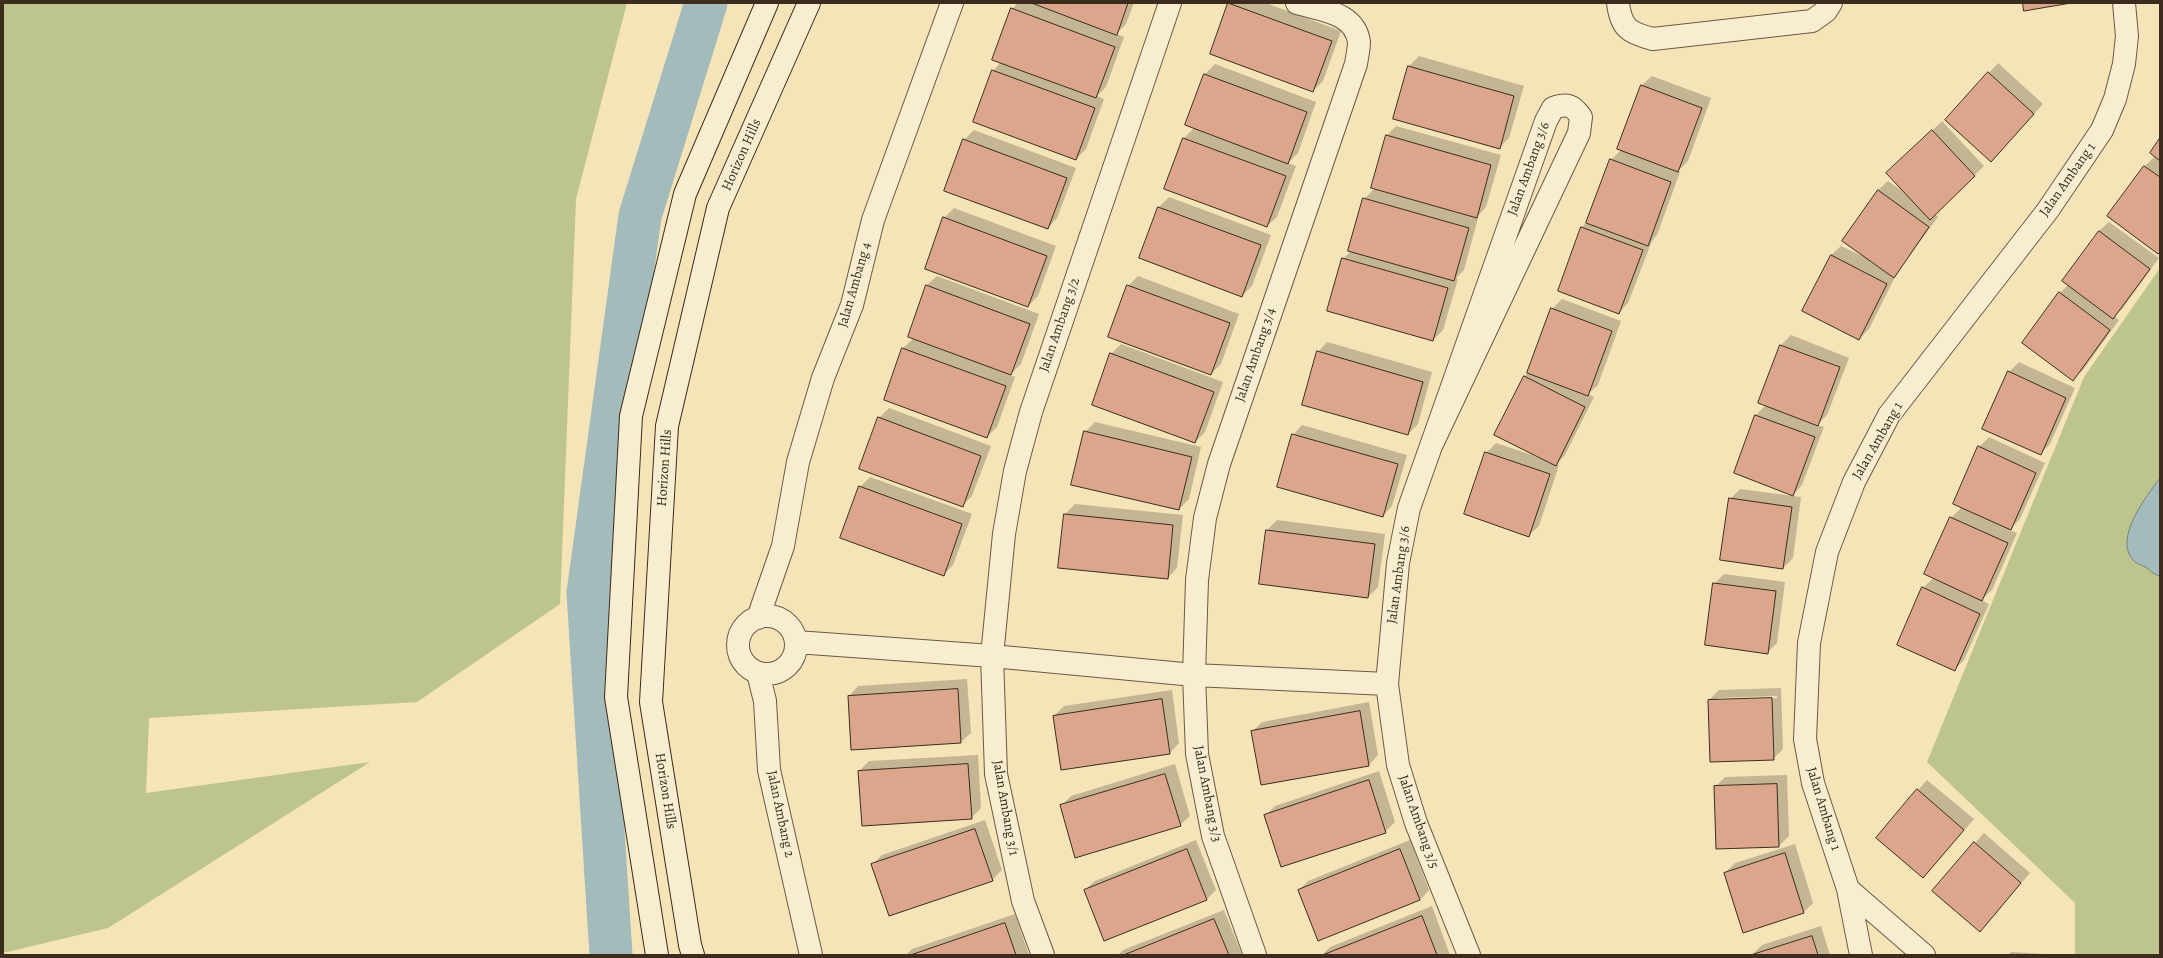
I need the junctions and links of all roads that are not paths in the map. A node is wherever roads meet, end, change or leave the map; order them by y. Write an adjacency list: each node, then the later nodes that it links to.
1 (767, 3): 17 (street)
2 (809, 3): 18 (street, Horizon Hills)
3 (952, 3): 10 (street, Jalan Ambang 4)
4 (1170, 3): 12 (street, Jalan Ambang 3/2)
5 (1296, 3): 14 (street, Jalan Ambang 3/4)
6 (1831, 3): 8 (street)
7 (2124, 3): 16 (street, Jalan Ambang 1)
8 (1619, 9)
9 (1431, 446): 9 (street, Jalan Ambang 3/6); 15 (street, Jalan Ambang 3/6)
10 (758, 618): 11 (street); 13 (street)
11 (796, 642): 12 (street); 13 (street)
12 (992, 656): 14 (street); 20 (street, Jalan Ambang 3/1)
13 (758, 672): 19 (street, Jalan Ambang 2)
14 (1194, 675): 15 (street); 21 (street, Jalan Ambang 3/3)
15 (1387, 684): 22 (street, Jalan Ambang 3/5)
16 (1848, 889): 23 (street, Jalan Ambang 1); 24 (street)
17 (657, 955)
18 (693, 955)
19 (811, 955)
20 (1042, 955)
21 (1256, 955)
22 (1469, 955)
23 (1861, 955)
24 (1924, 955)

